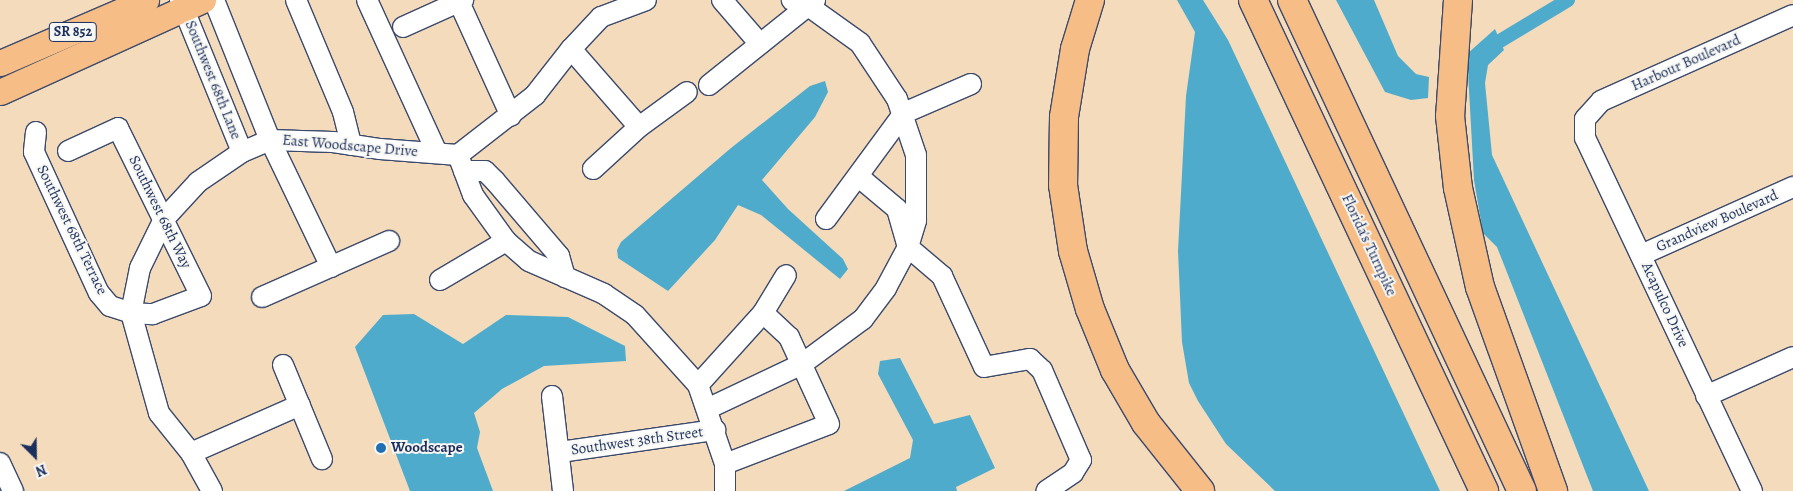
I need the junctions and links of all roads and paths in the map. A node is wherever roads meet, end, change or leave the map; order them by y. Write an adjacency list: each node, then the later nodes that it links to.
1 (146, 0): 19 (main road, SR 852)
2 (214, 0): 29 (street, Southwest 68th Lane)
3 (296, 0): 30 (street)
4 (367, 0): 33 (street)
5 (646, 0): 13 (street)
6 (722, 0): 17 (street)
7 (1090, 0): 70 (highway)
8 (1253, 0): 71 (highway, Florida's Turnpike)
9 (1292, 0): 72 (highway)
10 (461, 1): 16 (street); 25 (street)
11 (805, 2): 17 (street); 24 (street)
12 (189, 3): 22 (main road, SR 852); 32 (street, Southwest 68th Lane)
13 (623, 4): 18 (street)
14 (1458, 5): 73 (highway)
15 (1793, 15): 26 (street, Harbour Boulevard)
16 (404, 27)
17 (760, 44): 21 (street)
18 (571, 49): 25 (street); 27 (street)
19 (0, 63)
20 (971, 84): 24 (street)
21 (710, 85)
22 (0, 92)
23 (687, 92): 27 (street)
24 (904, 113): 36 (street); 42 (street)
25 (511, 116): 34 (street)
26 (1585, 119): 43 (street, Acapulco Drive)
27 (639, 127): 35 (street)
28 (36, 132): 49 (street, Southwest 68th Terrace)
29 (270, 140): 30 (street, East Woodscape Drive); 32 (street, East Woodscape Drive); 44 (street, Southwest 68th Lane)
30 (351, 145): 33 (street, East Woodscape Drive)
31 (68, 151): 38 (street, Southwest 68th Way)
32 (242, 152): 38 (street, East Woodscape Drive)
33 (437, 153): 34 (street, East Woodscape Drive)
34 (461, 163): 41 (street); 46 (street, East Woodscape Drive)
35 (593, 169)
36 (859, 177): 39 (street); 42 (street)
37 (1793, 186): 43 (street, Grandview Boulevard)
38 (164, 219): 49 (street, East Woodscape Drive); 49 (street, Southwest 68th Way)
39 (826, 219)
40 (389, 241): 44 (street)
41 (506, 241): 46 (street); 47 (street)
42 (908, 247): 52 (street); 69 (street)
43 (1641, 255): 56 (street, Acapulco Drive)
44 (331, 266): 48 (street)
45 (786, 274): 50 (street)
46 (565, 277): 54 (street)
47 (440, 280)
48 (262, 297)
49 (131, 313): 61 (street, East Woodscape Drive)
50 (763, 313): 52 (street); 54 (street)
51 (1793, 356): 56 (street)
52 (802, 364): 58 (street); 64 (street)
53 (283, 365): 57 (street)
54 (698, 385): 58 (street)
55 (552, 396): 60 (street)
56 (1706, 396): 74 (street, Acapulco Drive)
57 (300, 405): 61 (street); 62 (street)
58 (707, 409): 59 (street)
59 (714, 430): 60 (street, Southwest 38th Street); 64 (street)
60 (560, 452): 67 (street)
61 (191, 453): 66 (street, East Woodscape Drive)
62 (322, 459)
63 (0, 463): 65 (street)
64 (725, 464): 68 (street)
65 (13, 491)
66 (212, 491)
67 (563, 491)
68 (726, 491)
69 (1046, 491)
70 (1200, 491)
71 (1484, 491)
72 (1522, 491)
73 (1553, 491)
74 (1752, 491)

